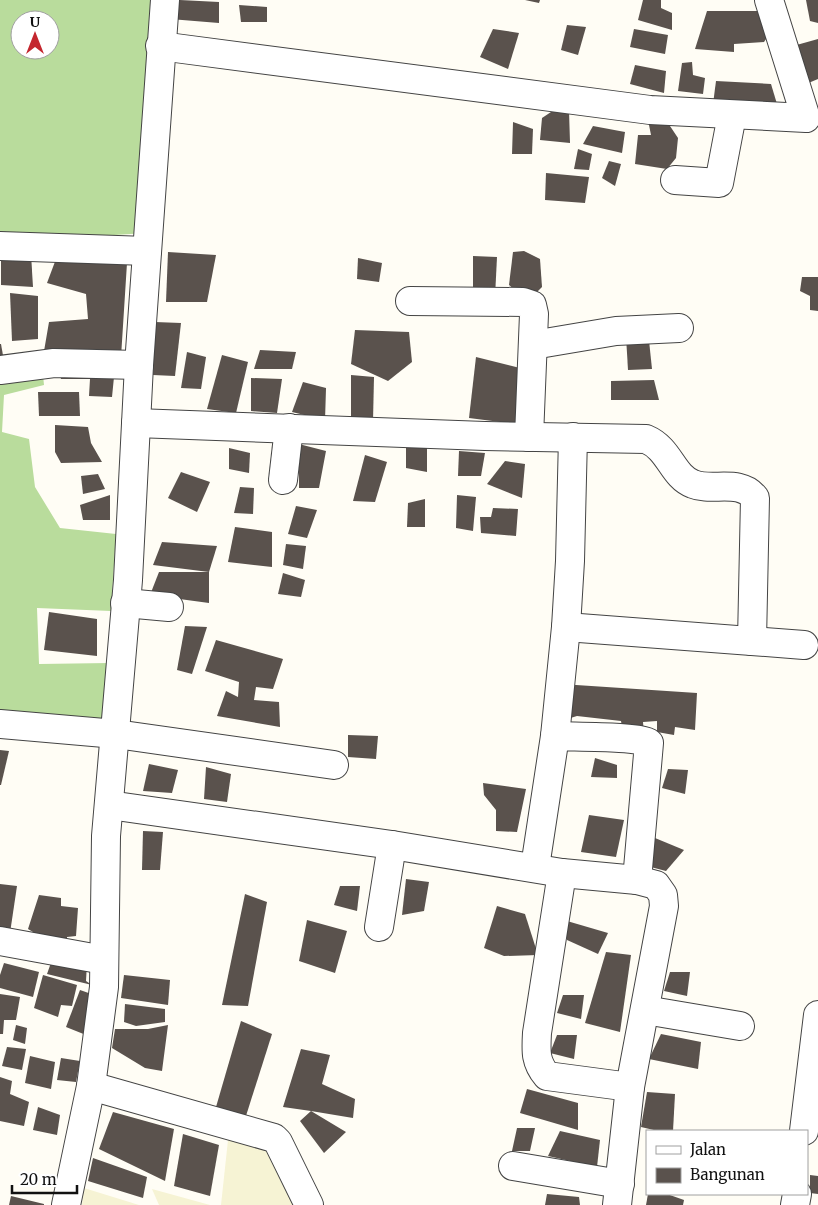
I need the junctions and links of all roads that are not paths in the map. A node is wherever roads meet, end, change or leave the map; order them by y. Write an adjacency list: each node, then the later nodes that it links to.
1 (165, 0): 3 (street)
2 (770, 0): 5 (street)
3 (160, 46): 4 (street); 8 (street)
4 (732, 115): 5 (street); 6 (street)
5 (812, 121)
6 (675, 180)
7 (0, 246): 8 (street)
8 (147, 251): 12 (street)
9 (410, 301): 11 (street)
10 (679, 328): 11 (street)
11 (533, 345): 16 (street)
12 (139, 365): 13 (street); 14 (street)
13 (0, 370)
14 (136, 423): 15 (street); 19 (street)
15 (289, 428): 16 (street); 18 (street)
16 (529, 436): 17 (street)
17 (573, 437): 21 (street); 22 (street)
18 (283, 480)
19 (125, 602): 20 (street); 25 (street)
20 (169, 607)
21 (566, 627): 22 (street); 26 (street)
22 (752, 641): 23 (street)
23 (804, 645)
24 (0, 724): 25 (street)
25 (116, 734): 27 (street); 28 (street)
26 (556, 736): 30 (street); 32 (street)
27 (334, 765)
28 (109, 805): 29 (street); 35 (street)
29 (392, 845): 30 (street); 33 (street)
30 (534, 867): 31 (street)
31 (562, 873): 32 (street); 40 (street)
32 (637, 880): 36 (street)
33 (379, 926)
34 (0, 941): 35 (street)
35 (104, 960): 39 (street)
36 (646, 1010): 38 (street); 40 (street)
37 (818, 1015): 41 (street)
38 (740, 1026)
39 (91, 1086): 44 (street); 45 (street)
40 (630, 1087): 43 (street)
41 (804, 1130)
42 (513, 1166): 43 (street)
43 (618, 1194)
44 (66, 1205)
45 (309, 1205)

